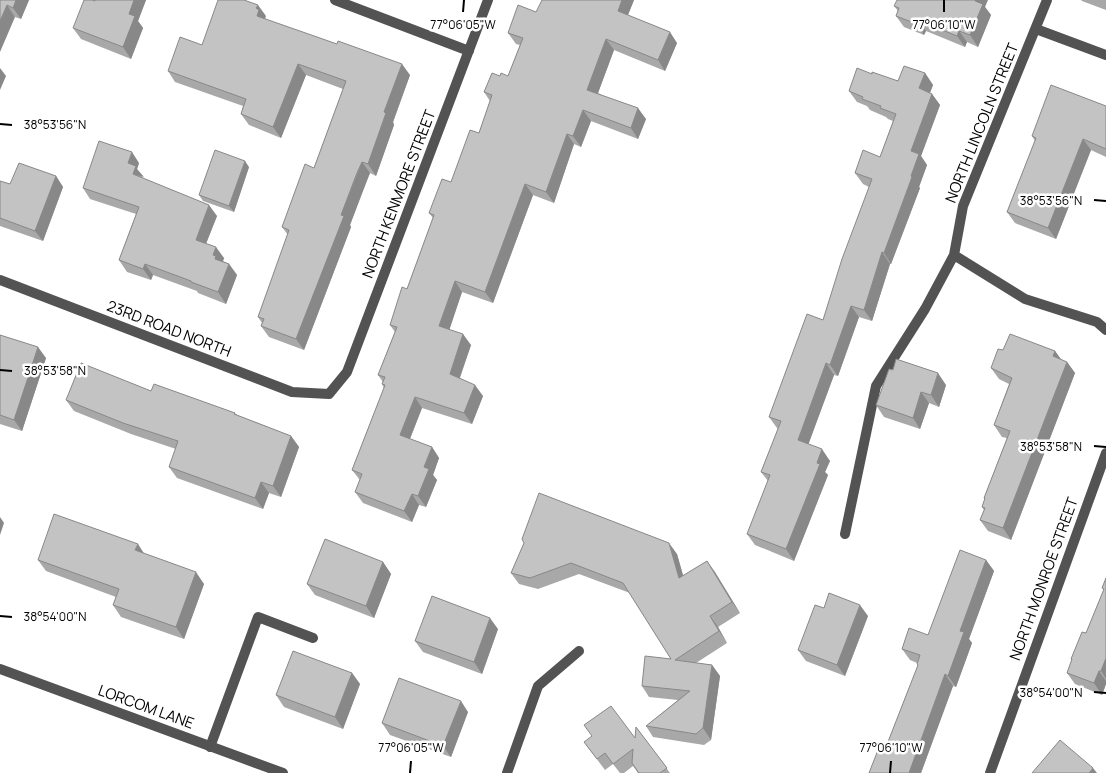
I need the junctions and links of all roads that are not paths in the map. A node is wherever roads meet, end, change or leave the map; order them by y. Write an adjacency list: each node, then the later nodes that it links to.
1 (335, 0): 5 (street)
2 (488, 0): 5 (street, NORTH KENMORE STREET)
3 (1046, 0): 4 (street, NORTH LINCOLN STREET)
4 (1036, 29): 6 (street); 7 (street, NORTH LINCOLN STREET)
5 (469, 50): 10 (street, NORTH KENMORE STREET)
6 (1106, 55)
7 (954, 255): 9 (street); 12 (street, NORTH LINCOLN STREET)
8 (0, 280): 10 (street, 23RD ROAD NORTH)
9 (1106, 330)
10 (329, 394)
11 (1106, 452): 19 (street, NORTH MONROE STREET)
12 (845, 534)
13 (313, 638): 16 (street)
14 (579, 651): 18 (street)
15 (0, 669): 16 (street, LORCOM LANE)
16 (210, 747): 17 (street, LORCOM LANE)
17 (280, 773)
18 (507, 773)
19 (990, 773)

